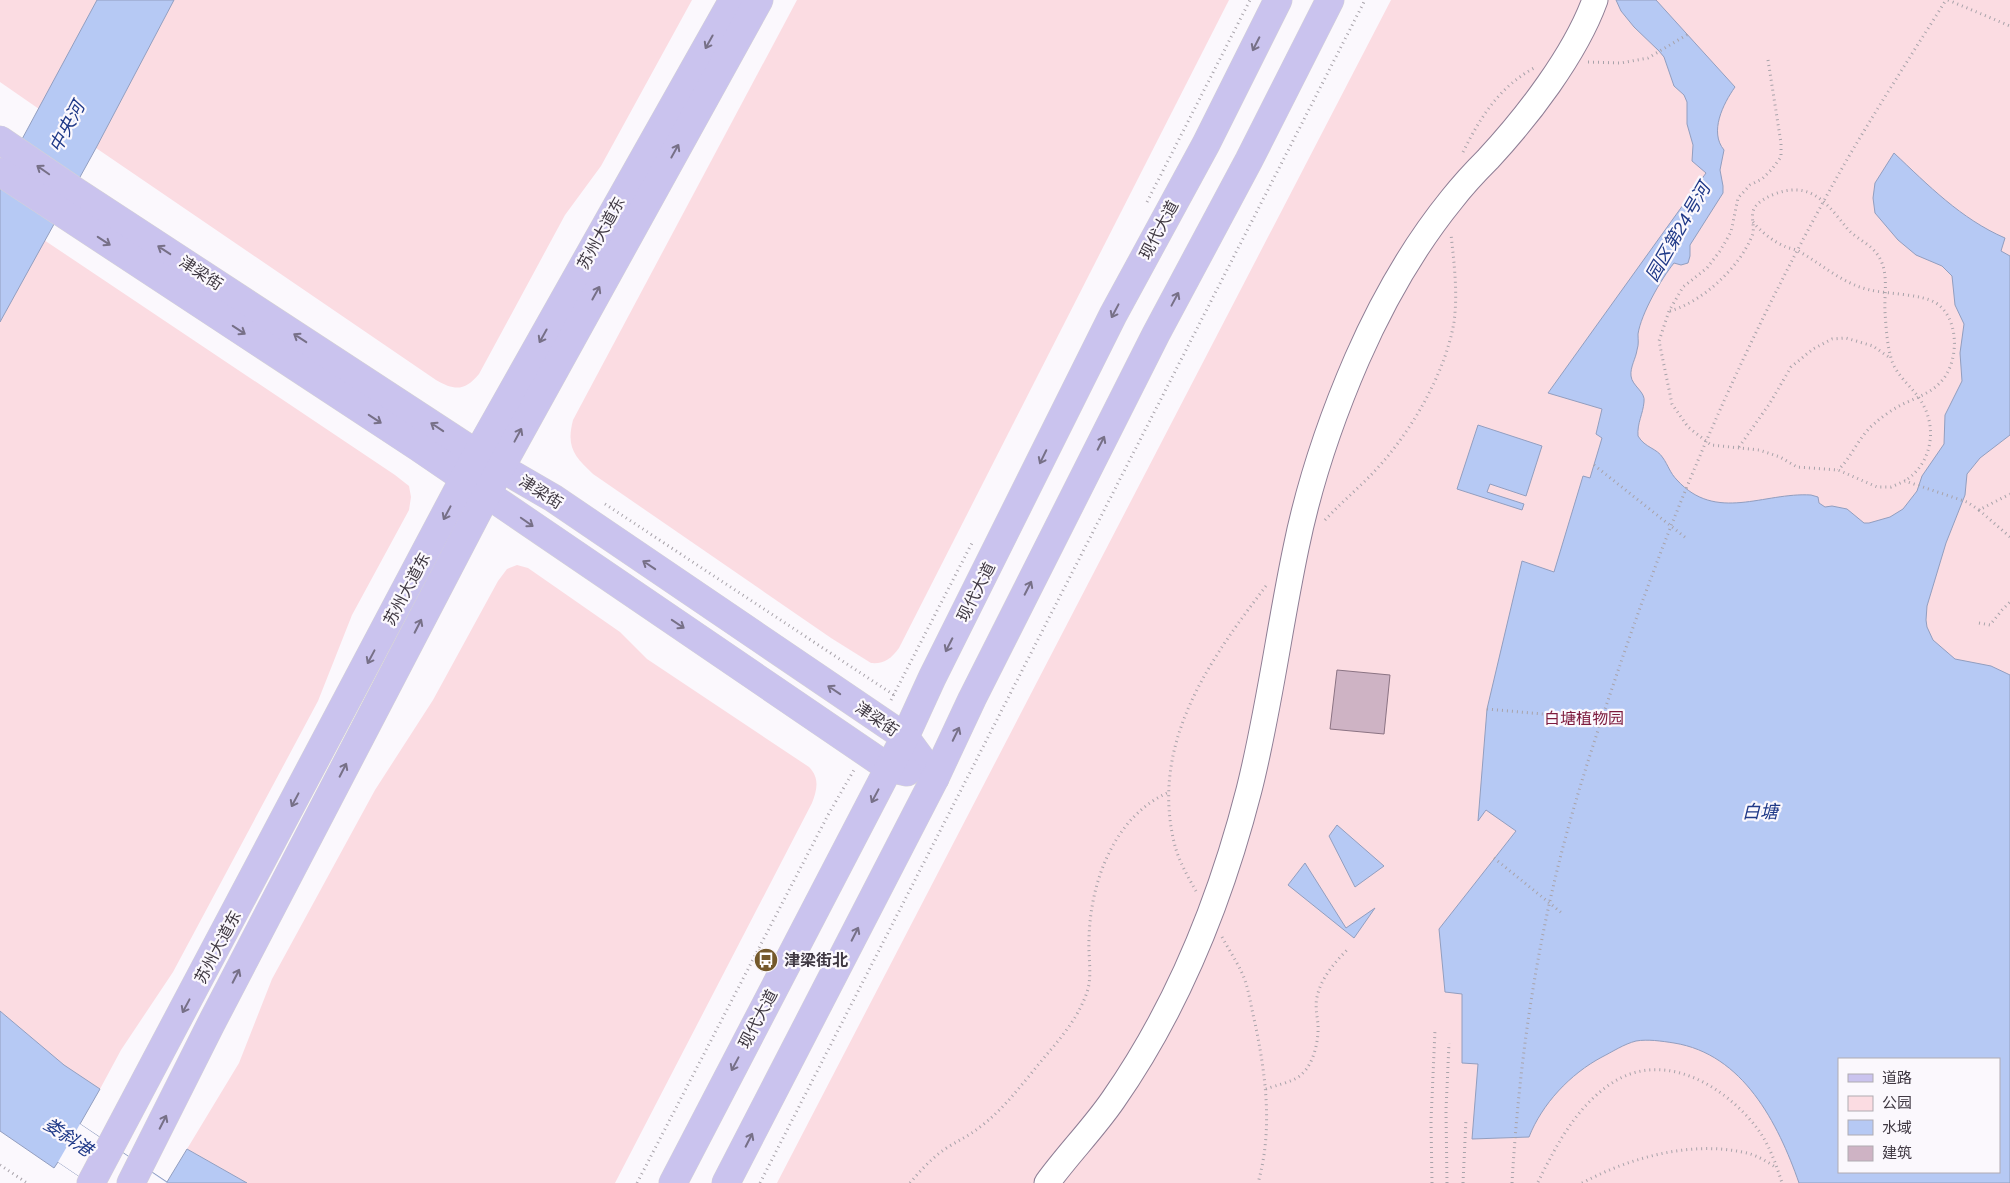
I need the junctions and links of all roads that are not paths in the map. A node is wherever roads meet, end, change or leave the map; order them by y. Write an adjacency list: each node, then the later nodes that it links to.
1 (733, 0): 8 (main road, 苏州大道东, one-way to 8)
2 (759, 0): 9 (main road, 苏州大道东, one-way to 2)
3 (1278, 0): 12 (main road, 现代大道, one-way to 12)
4 (1330, 0): 14 (main road, one-way to 4)
5 (1595, 0): 19 (lane)
6 (4, 153): 7 (main road, 津梁街)
7 (69, 203): 8 (main road, 津梁街, one-way to 7); 10 (main road, 津梁街, one-way to 10)
8 (477, 454): 9 (main road, 津梁街); 10 (main road, 苏州大道东)
9 (500, 467): 11 (main road, 苏州大道东); 12 (main road, 津梁街, one-way to 9)
10 (464, 479): 11 (main road, 津梁街); 16 (main road, 苏州大道东, one-way to 16)
11 (487, 494): 13 (main road, 津梁街, one-way to 13); 15 (main road, 苏州大道东, one-way to 11)
12 (905, 737): 13 (main road, 现代大道); 14 (main road, 津梁街)
13 (890, 768): 14 (main road, 津梁街); 17 (main road, 现代大道, one-way to 17)
14 (935, 778): 18 (main road, one-way to 14)
15 (136, 1174)
16 (91, 1183)
17 (673, 1183)
18 (726, 1183)
19 (1047, 1183)

